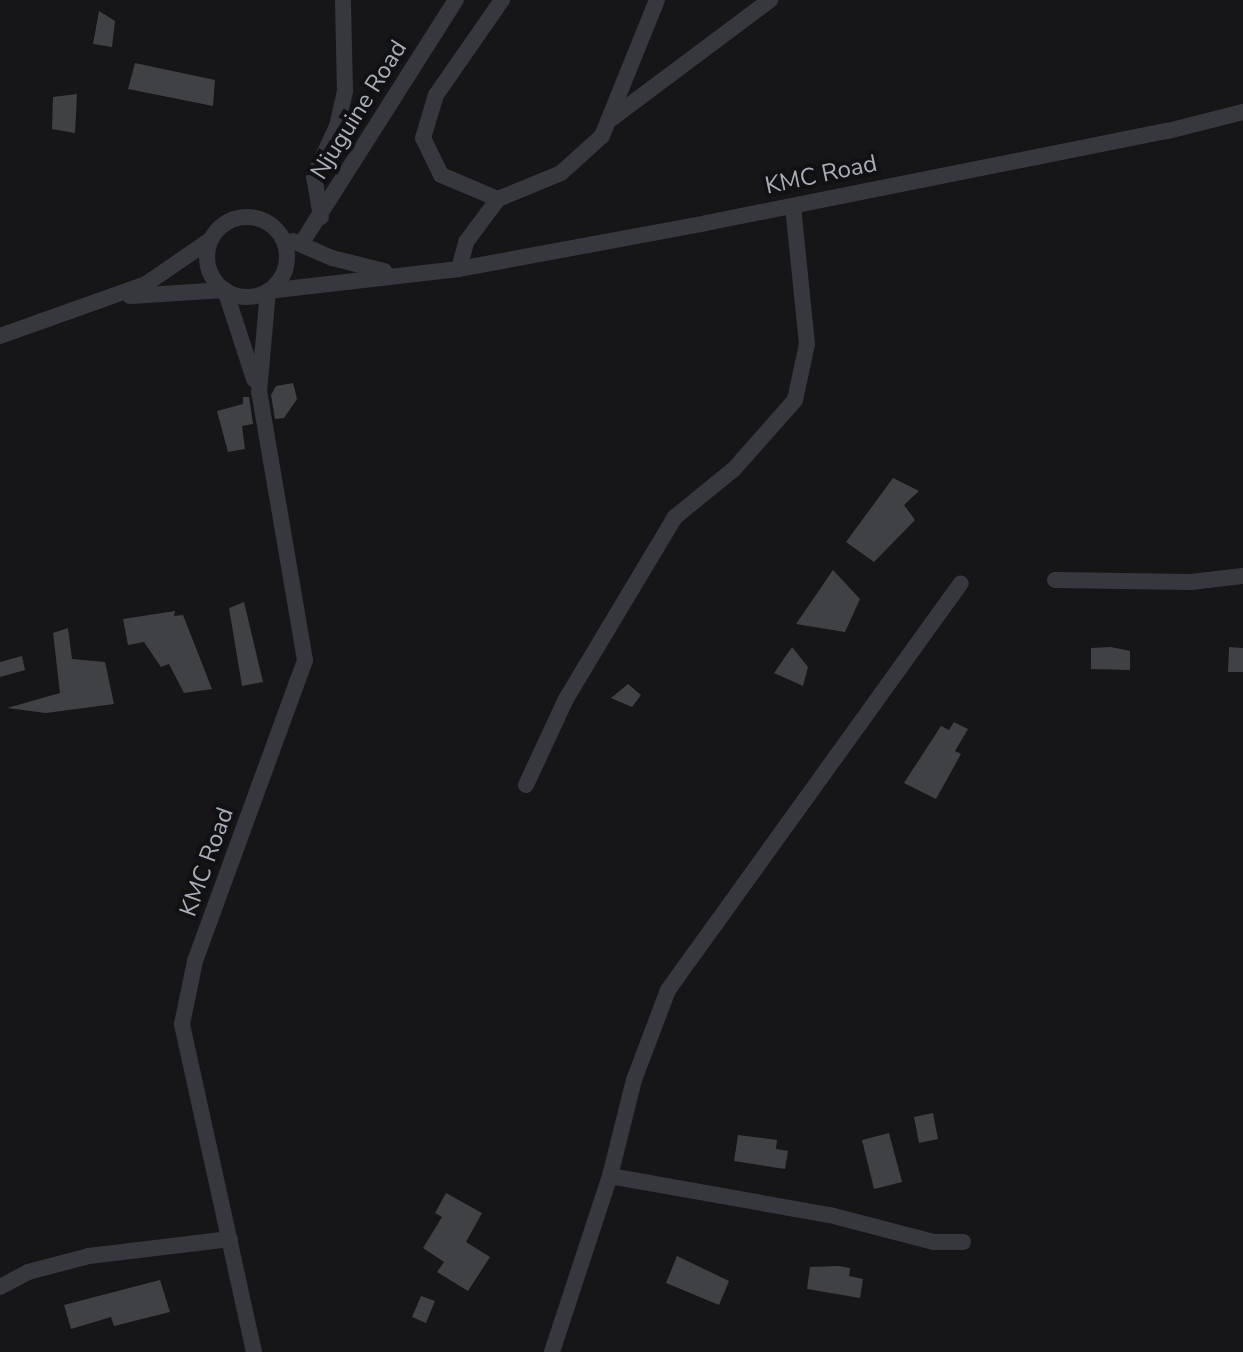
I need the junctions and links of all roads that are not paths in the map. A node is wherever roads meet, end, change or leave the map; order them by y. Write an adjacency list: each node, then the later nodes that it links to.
1 (343, 0): 10 (street)
2 (456, 0): 10 (street, Njuguine Road)
3 (502, 0): 8 (street)
4 (657, 0): 7 (street)
5 (770, 0): 7 (street)
6 (1243, 112): 9 (street, KMC Road)
7 (609, 120): 8 (street)
8 (498, 199): 14 (street)
9 (793, 207): 14 (street, KMC Road); 24 (street)
10 (321, 217): 13 (street, Njuguine Road)
11 (276, 229): 12 (street); 13 (street, KMC Road); 17 (street)
12 (210, 240): 16 (street); 18 (street)
13 (301, 244): 15 (street, KMC Road)
14 (459, 269): 15 (street, KMC Road)
15 (406, 274): 17 (street, KMC Road)
16 (225, 290): 17 (street); 18 (street); 20 (street, KMC Road)
17 (268, 291): 20 (street, KMC Road)
18 (104, 299): 19 (street)
19 (0, 336)
20 (259, 392): 26 (street, KMC Road)
21 (1243, 576): 22 (street)
22 (1055, 580)
23 (961, 583): 25 (street)
24 (526, 785)
25 (610, 1176): 27 (street); 30 (street)
26 (230, 1239): 28 (street); 29 (street, KMC Road)
27 (963, 1242)
28 (0, 1287)
29 (254, 1352)
30 (552, 1352)

